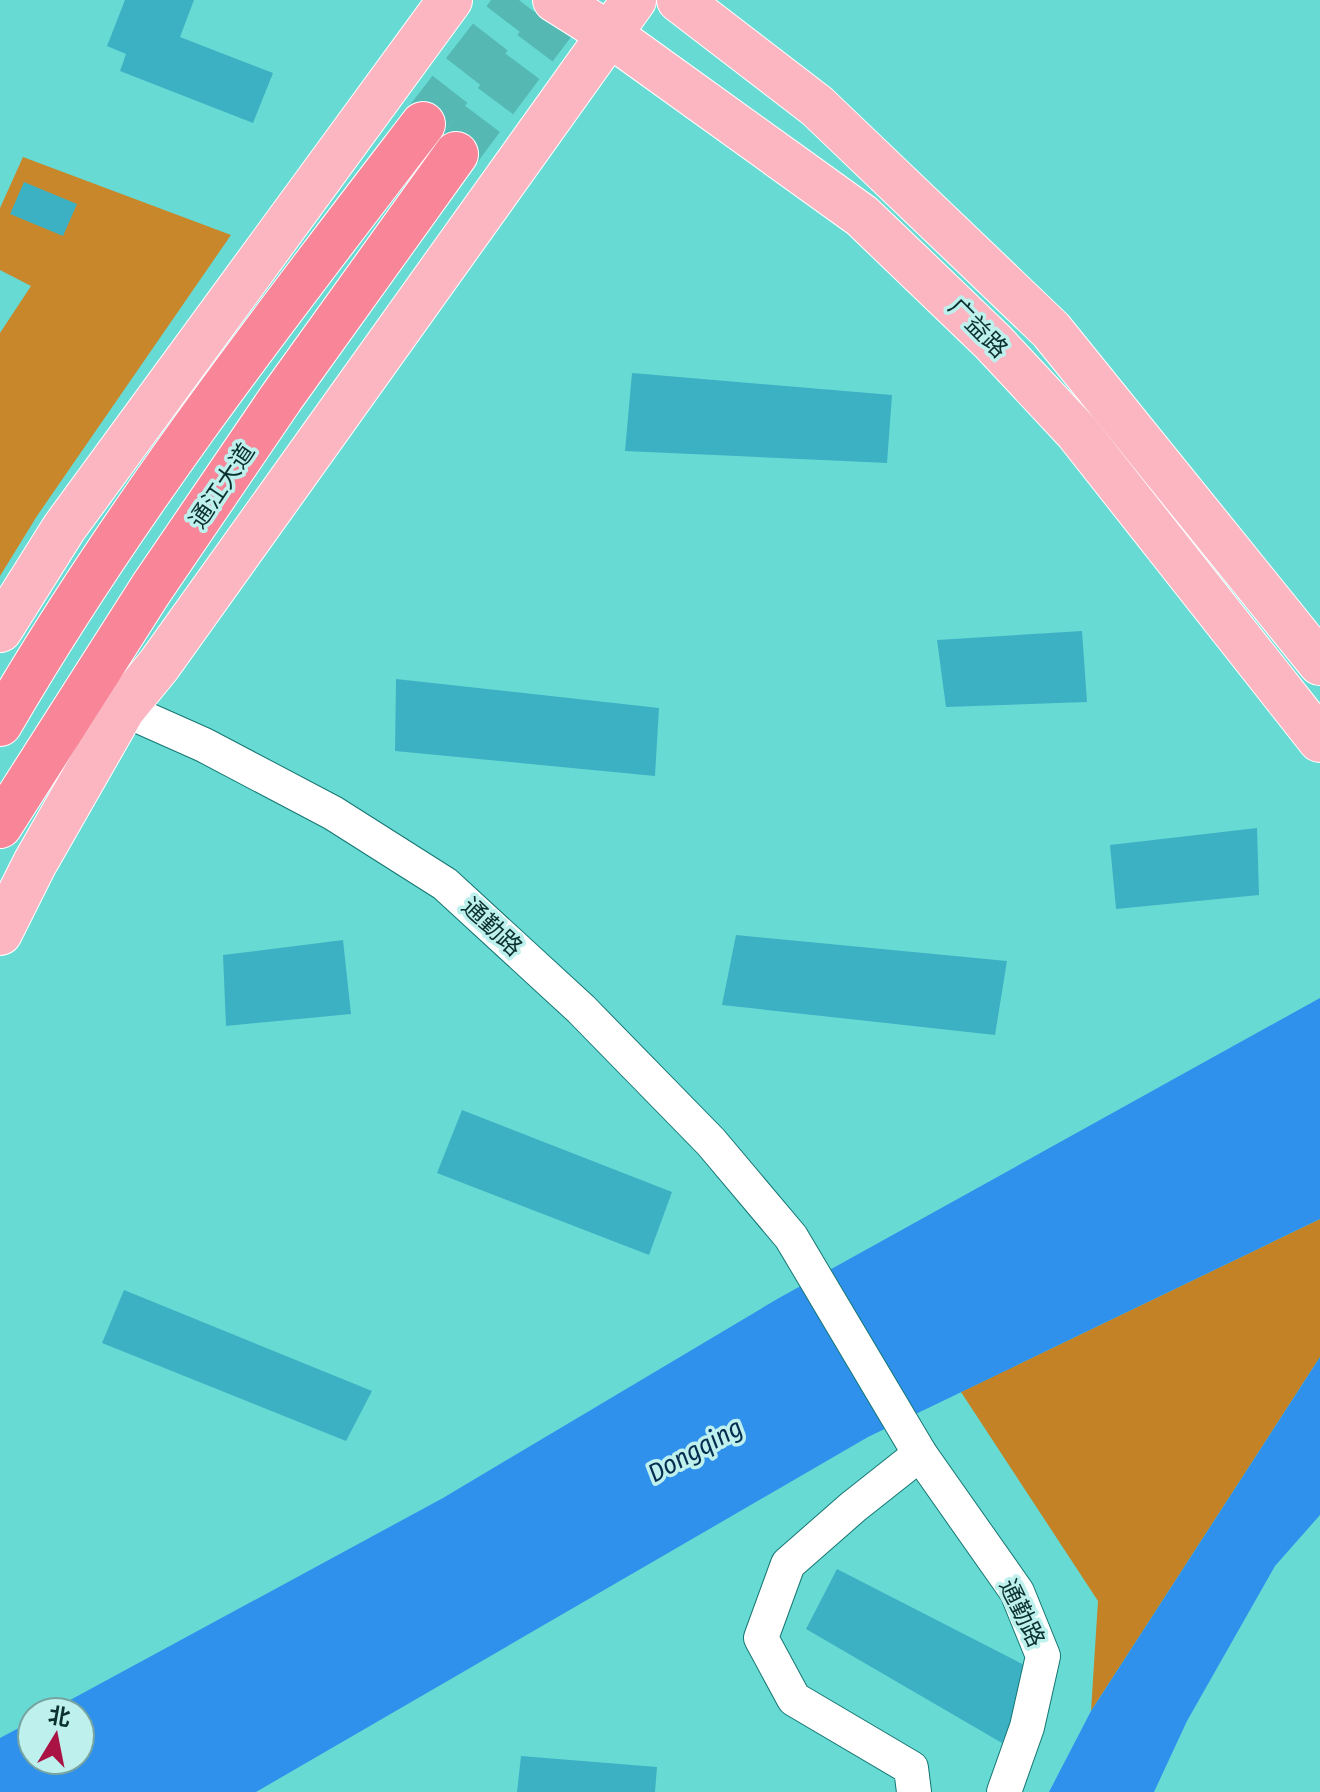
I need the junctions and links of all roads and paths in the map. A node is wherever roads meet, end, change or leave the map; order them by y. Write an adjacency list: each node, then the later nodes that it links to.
1 (450, 0): 7 (main road)
2 (555, 0): 4 (main road, 广益路)
3 (679, 0): 8 (main road, 广益路)
4 (622, 17): 9 (main road); 11 (main road, 广益路)
5 (423, 124): 10 (highway)
6 (456, 154): 12 (highway, 通江大道)
7 (0, 630)
8 (1320, 663)
9 (123, 709): 13 (main road); 14 (street, 通勤路)
10 (0, 724)
11 (1320, 740)
12 (0, 826)
13 (0, 933)
14 (920, 1454): 15 (street); 16 (street, 通勤路)
15 (914, 1792)
16 (1004, 1792)

